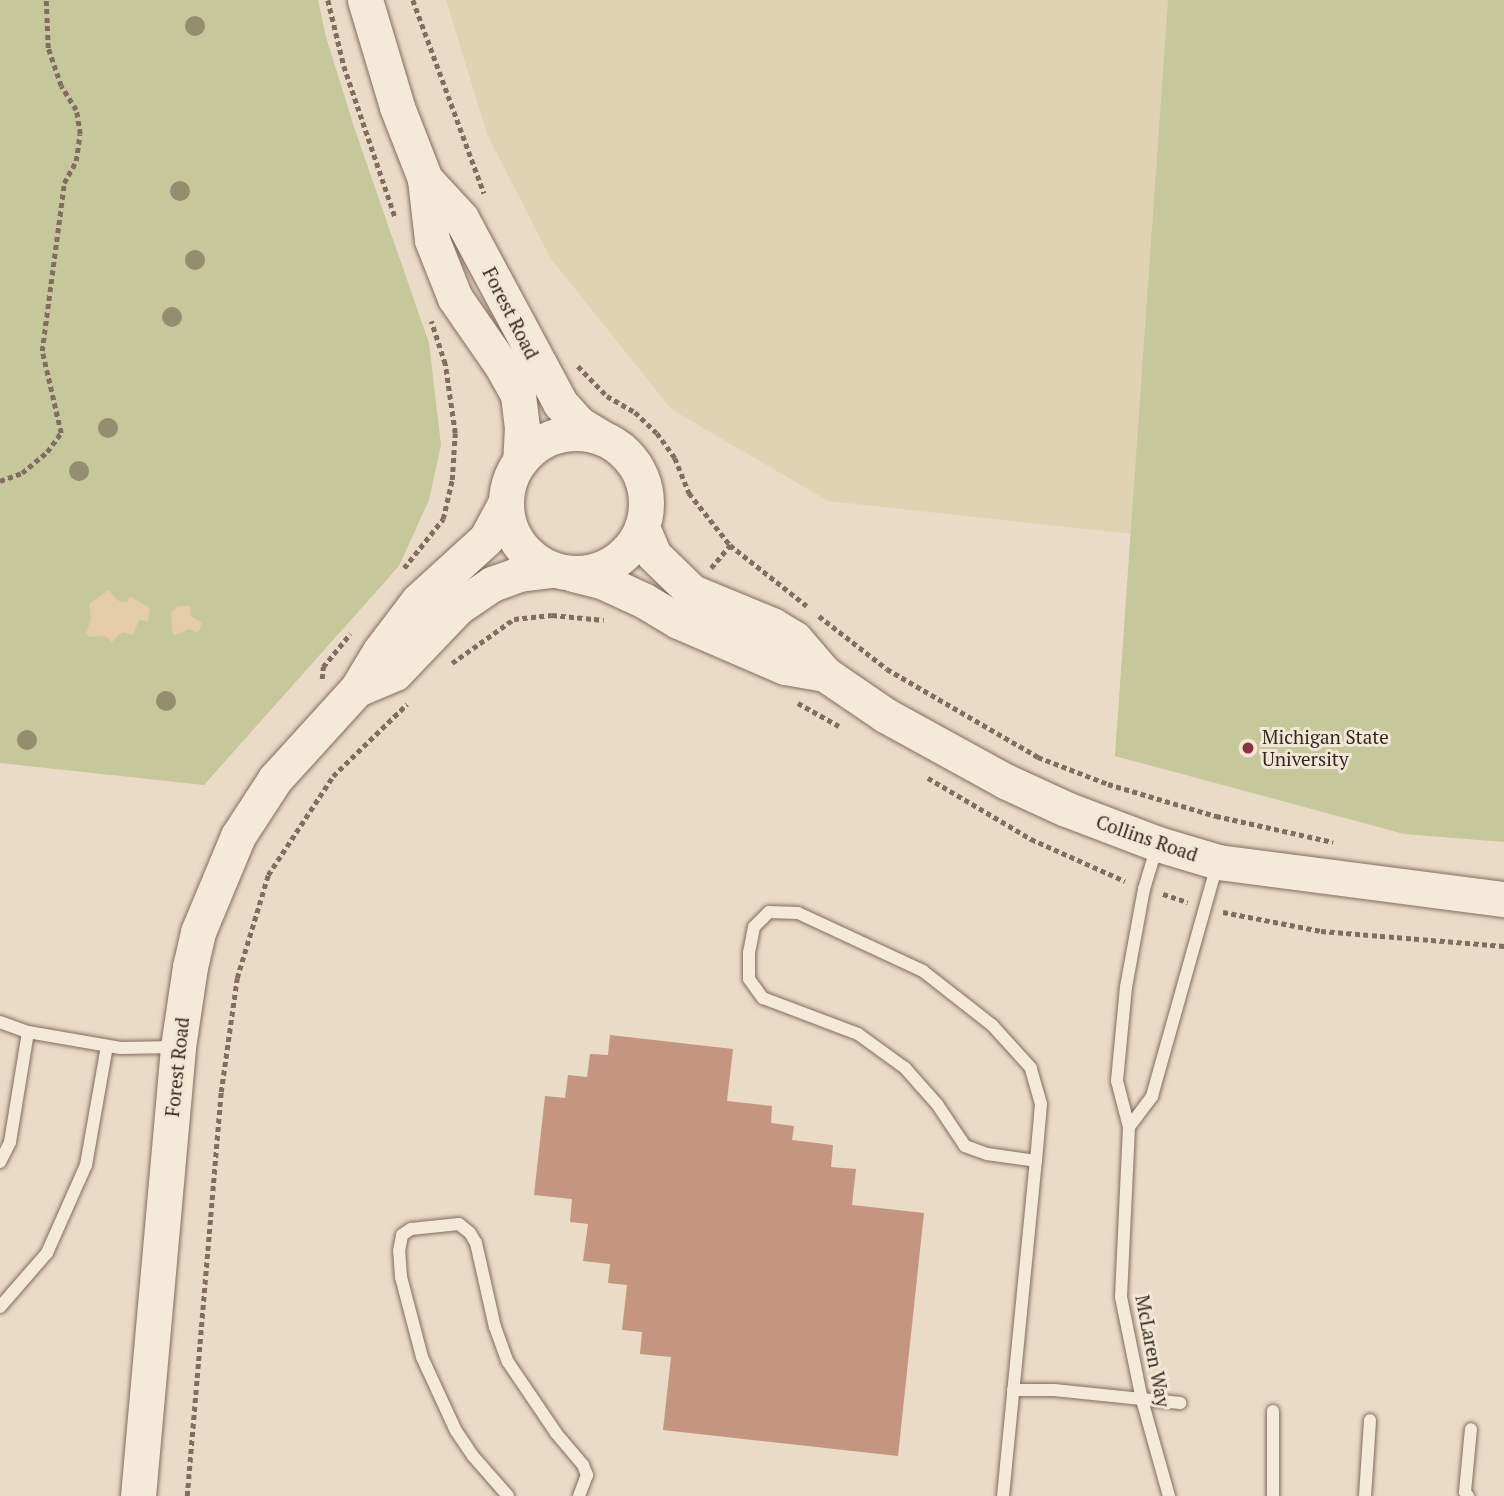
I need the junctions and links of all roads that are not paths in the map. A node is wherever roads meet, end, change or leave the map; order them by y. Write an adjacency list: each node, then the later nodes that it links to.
1 (365, 0): 2 (street, Forest Road)
2 (425, 179): 3 (street, Forest Road); 4 (street, Forest Road)
3 (604, 439): 4 (street); 6 (street)
4 (520, 461): 5 (street)
5 (506, 502): 7 (street); 9 (street, Forest Road)
6 (642, 527): 7 (street); 8 (street, Collins Road)
7 (563, 572): 8 (street, Collins Road); 9 (street, Forest Road)
8 (825, 674): 10 (street, Collins Road)
9 (357, 689): 16 (street, Forest Road)
10 (1157, 844): 11 (street, Collins Road); 17 (lane, McLaren Way)
11 (1218, 862): 12 (street, Collins Road); 17 (lane)
12 (1504, 898)
13 (0, 1022): 14 (lane)
14 (28, 1032): 15 (lane); 19 (lane)
15 (107, 1045): 16 (lane); 20 (lane)
16 (178, 1047): 27 (street, Forest Road)
17 (1129, 1128): 22 (lane, McLaren Way)
18 (1036, 1161): 18 (lane); 21 (lane)
19 (0, 1162)
20 (0, 1307)
21 (1013, 1390): 22 (lane); 30 (lane)
22 (1142, 1400): 23 (lane); 31 (lane, McLaren Way)
23 (1180, 1403)
24 (1273, 1411): 32 (lane)
25 (1370, 1420): 33 (lane)
26 (1471, 1429): 34 (lane)
27 (138, 1496)
28 (508, 1496): 29 (lane)
29 (579, 1496)
30 (1003, 1496)
31 (1169, 1496)
32 (1273, 1496)
33 (1365, 1496)
34 (1468, 1496)

